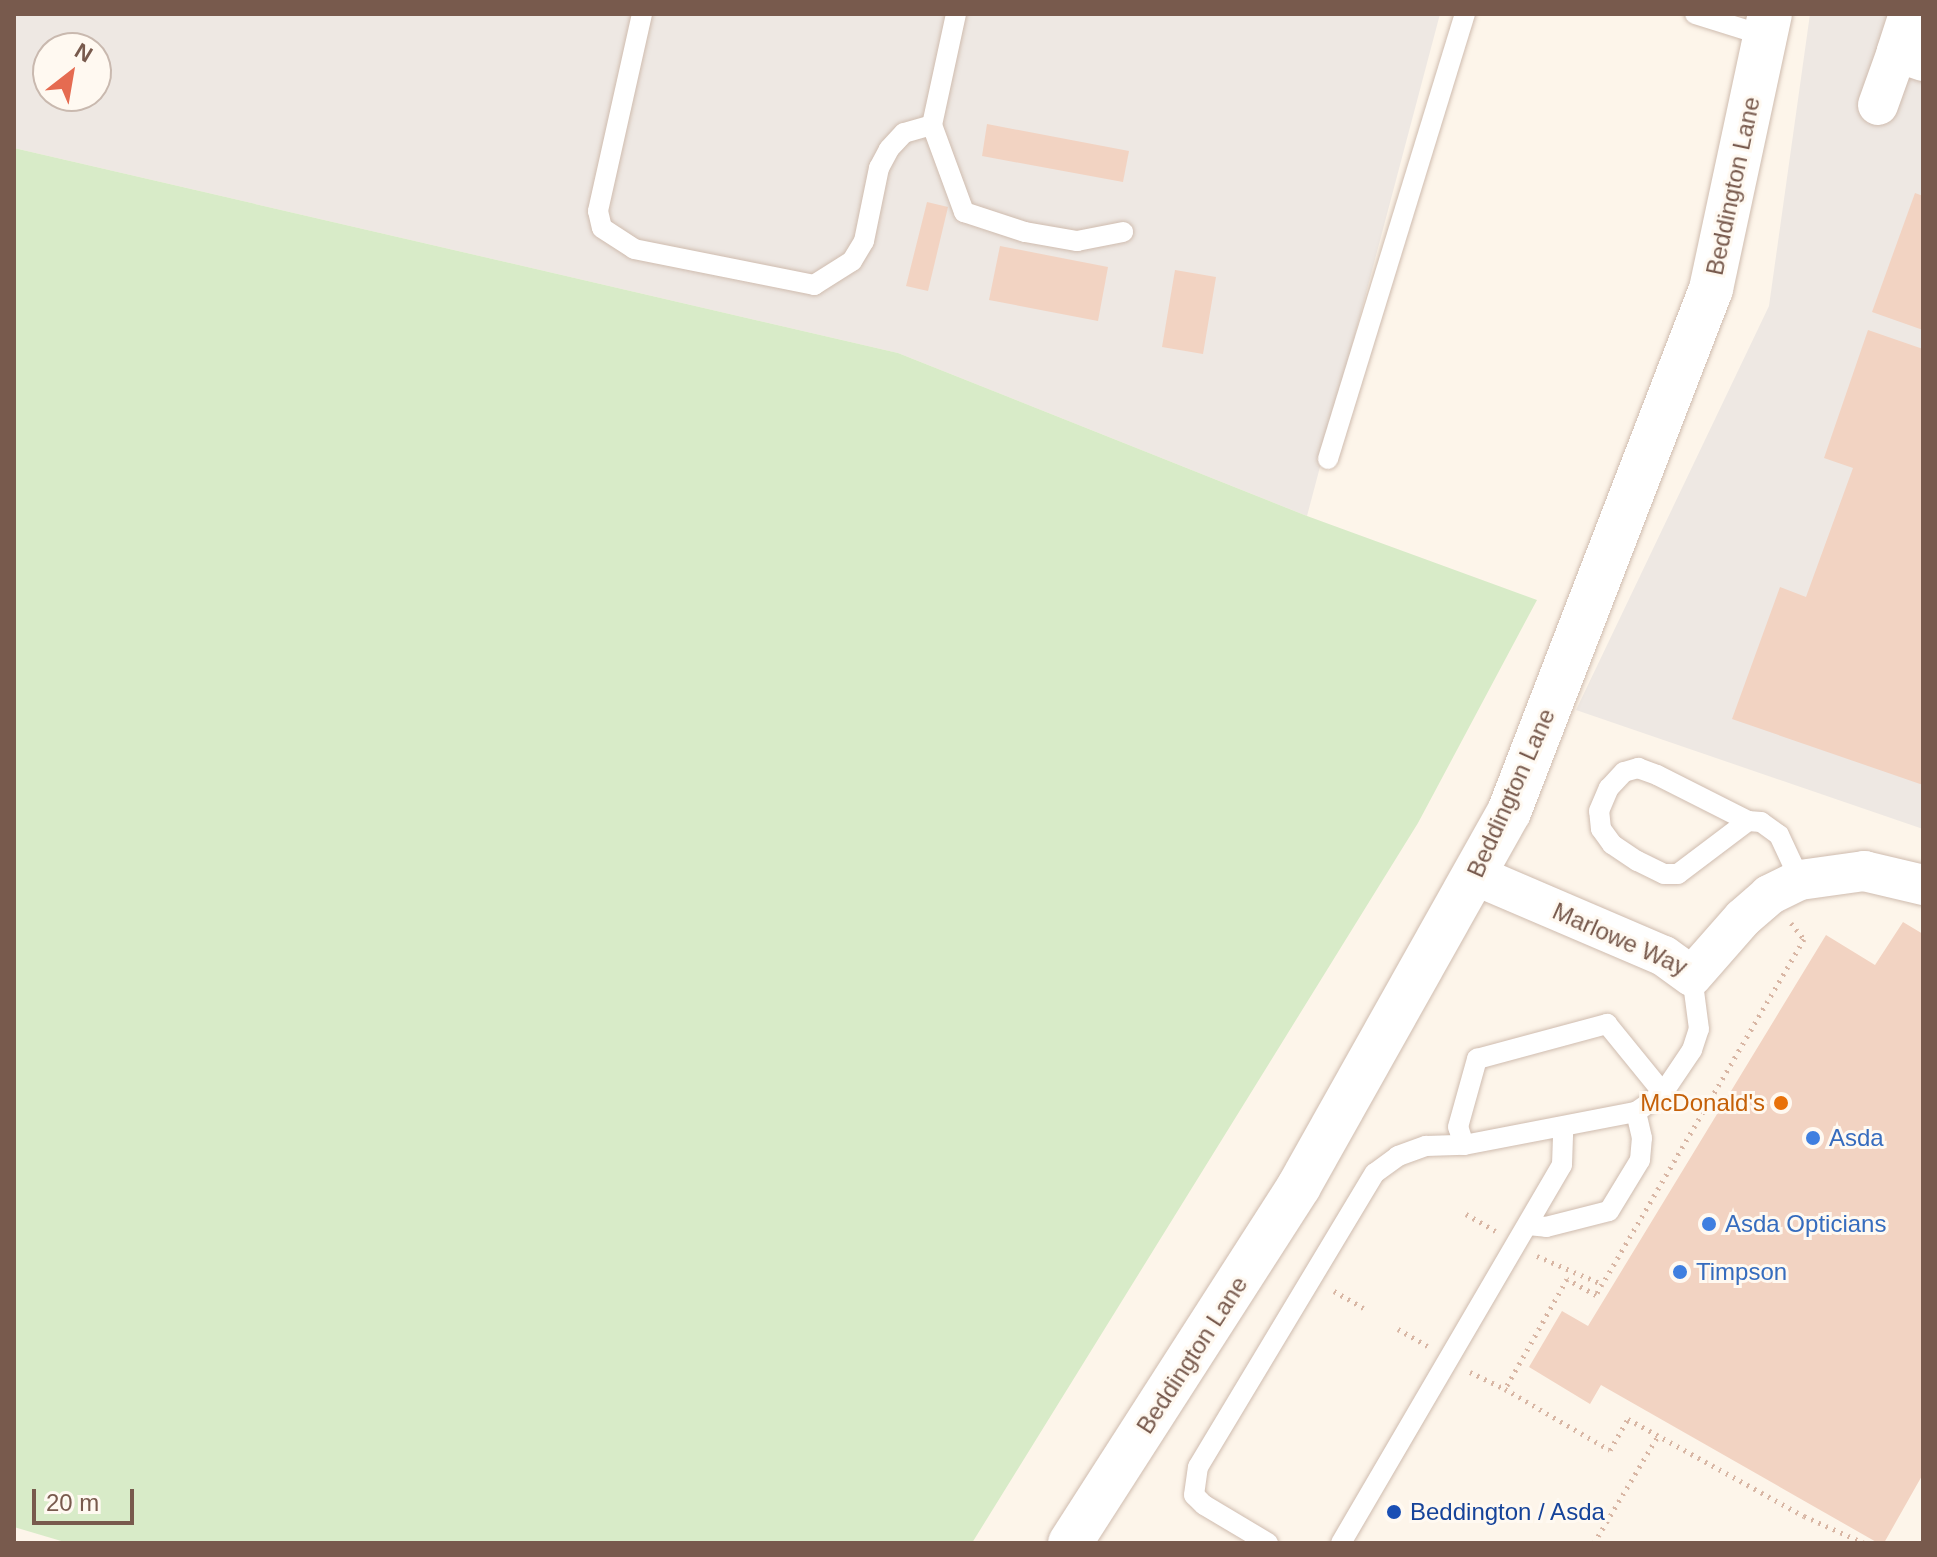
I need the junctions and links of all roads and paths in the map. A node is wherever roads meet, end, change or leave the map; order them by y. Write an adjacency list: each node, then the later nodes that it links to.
1 (642, 14): 9 (lane)
2 (956, 14): 9 (lane)
3 (1465, 14): 11 (lane)
4 (1695, 14): 6 (lane)
5 (1909, 14): 7 (street)
6 (1767, 25): 13 (main road, Beddington Lane)
7 (1910, 57): 8 (street)
8 (1878, 105)
9 (932, 125): 10 (lane)
10 (1123, 232)
11 (1328, 459)
12 (1748, 821): 12 (lane); 14 (lane)
13 (1477, 876): 17 (street, Marlowe Way); 32 (main road, Beddington Lane)
14 (1800, 880): 15 (street, Marlowe Way); 17 (street, Marlowe Way)
15 (1923, 885)
16 (1786, 917): 26 (path)
17 (1692, 976): 18 (lane)
18 (1663, 1093): 19 (lane); 21 (lane)
19 (1636, 1112): 20 (lane); 23 (lane)
20 (1563, 1129): 21 (lane); 23 (lane)
21 (1464, 1145): 33 (lane)
22 (1466, 1214): 24 (path)
23 (1528, 1225): 34 (lane)
24 (1500, 1234)
25 (1536, 1255): 26 (path)
26 (1602, 1284): 30 (path)
27 (1398, 1329): 28 (path)
28 (1432, 1349)
29 (1466, 1370): 30 (path)
30 (1505, 1389): 31 (path)
31 (1659, 1434): 35 (path); 36 (path)
32 (1070, 1543)
33 (1268, 1543)
34 (1341, 1543)
35 (1594, 1543)
36 (1864, 1543)

